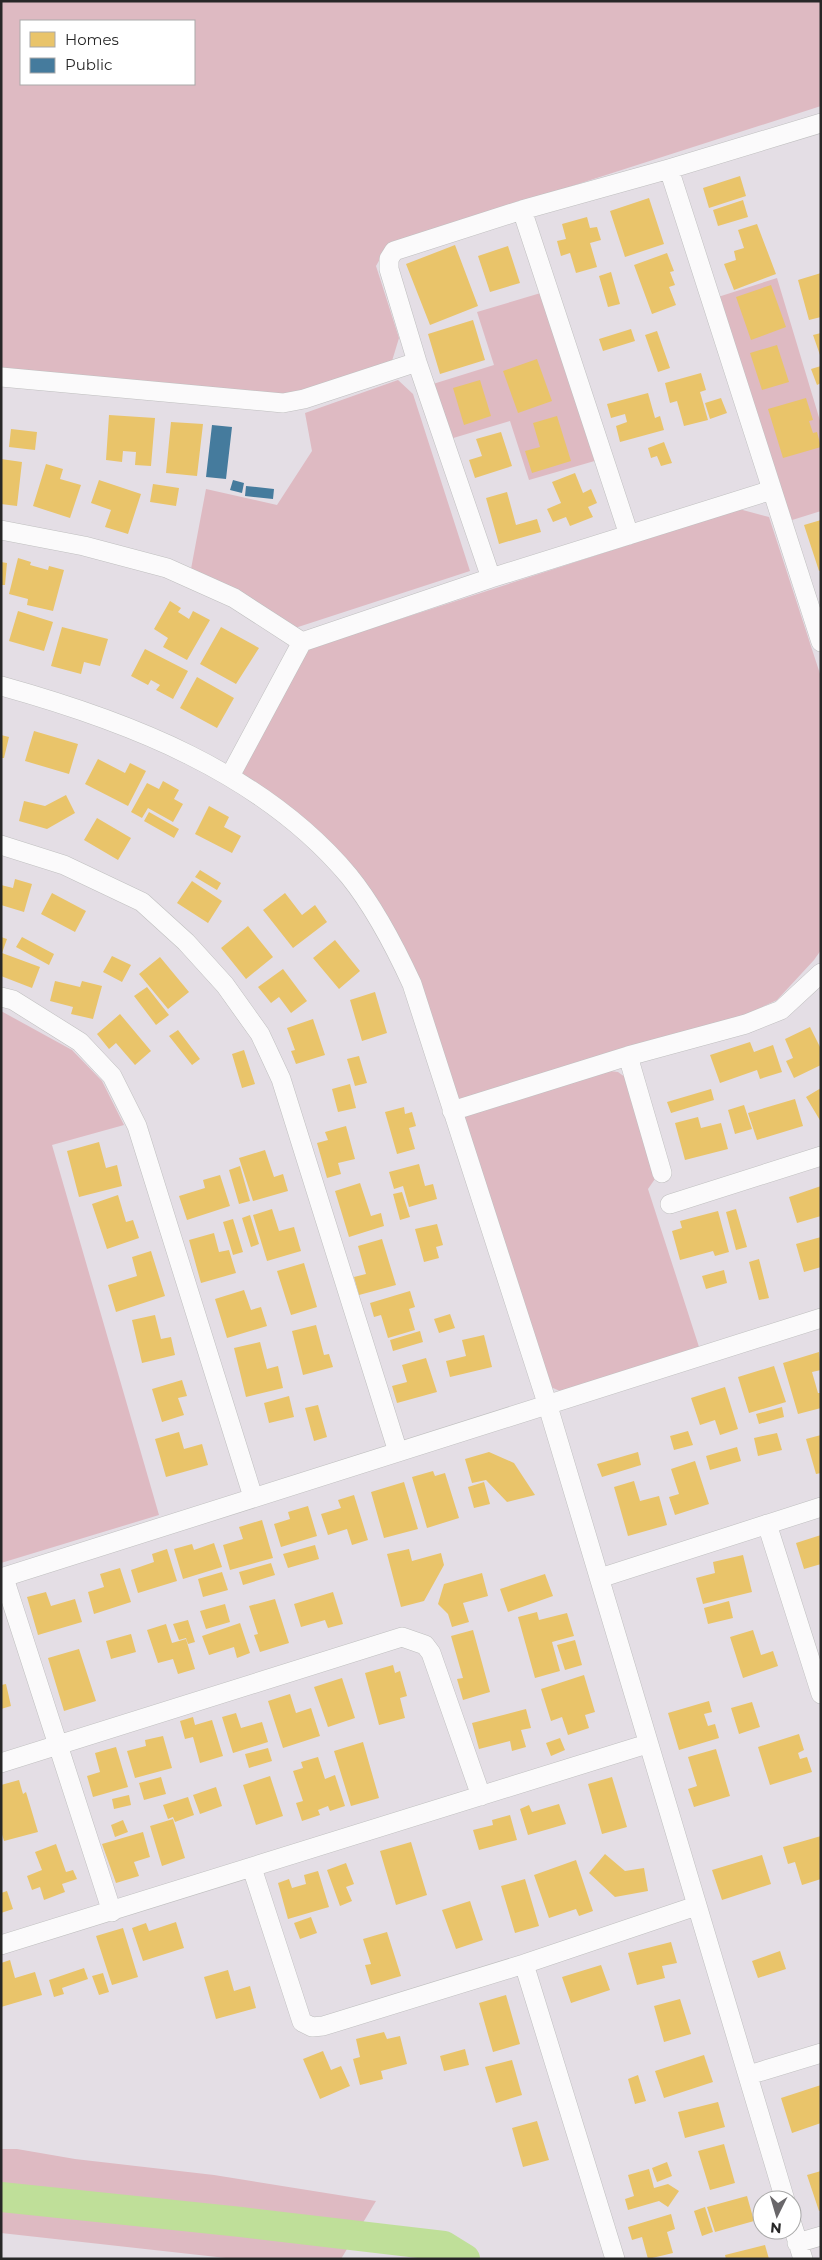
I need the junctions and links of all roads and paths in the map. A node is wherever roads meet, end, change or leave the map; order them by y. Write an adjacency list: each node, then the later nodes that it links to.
1 (820, 127): 2 (street)
2 (669, 169): 3 (street); 6 (street)
3 (522, 210): 4 (street); 8 (street)
4 (417, 362): 5 (street); 9 (street)
5 (1, 377)
6 (772, 490): 8 (street); 11 (street)
7 (1, 530): 10 (street)
8 (629, 535): 9 (street)
9 (491, 578): 10 (street)
10 (302, 642): 13 (street)
11 (821, 642)
12 (1, 686): 13 (street)
13 (230, 776): 18 (street)
14 (1, 845): 24 (street)
15 (821, 973): 17 (street)
16 (1, 997): 25 (street)
17 (628, 1056): 18 (street); 20 (street)
18 (452, 1111): 23 (street)
19 (821, 1156): 21 (street)
20 (662, 1173)
21 (670, 1204)
22 (821, 1318): 23 (street)
23 (547, 1404): 24 (street); 29 (street)
24 (398, 1452): 25 (street)
25 (253, 1497): 28 (street)
26 (821, 1507): 27 (street)
27 (767, 1524): 29 (street); 30 (street)
28 (2, 1578): 32 (street)
29 (600, 1578): 31 (street)
30 (820, 1690)
31 (647, 1744): 34 (street); 36 (street)
32 (57, 1746): 33 (street); 34 (street); 37 (street)
33 (1, 1763)
34 (481, 1796): 35 (street)
35 (252, 1868): 37 (street); 39 (street)
36 (696, 1906): 39 (street); 41 (street)
37 (112, 1912): 38 (street)
38 (1, 1945)
39 (524, 1964): 45 (street)
40 (821, 2053): 41 (street)
41 (748, 2075): 42 (street)
42 (782, 2190)
43 (821, 2236): 44 (street)
44 (800, 2251)
45 (616, 2259)

